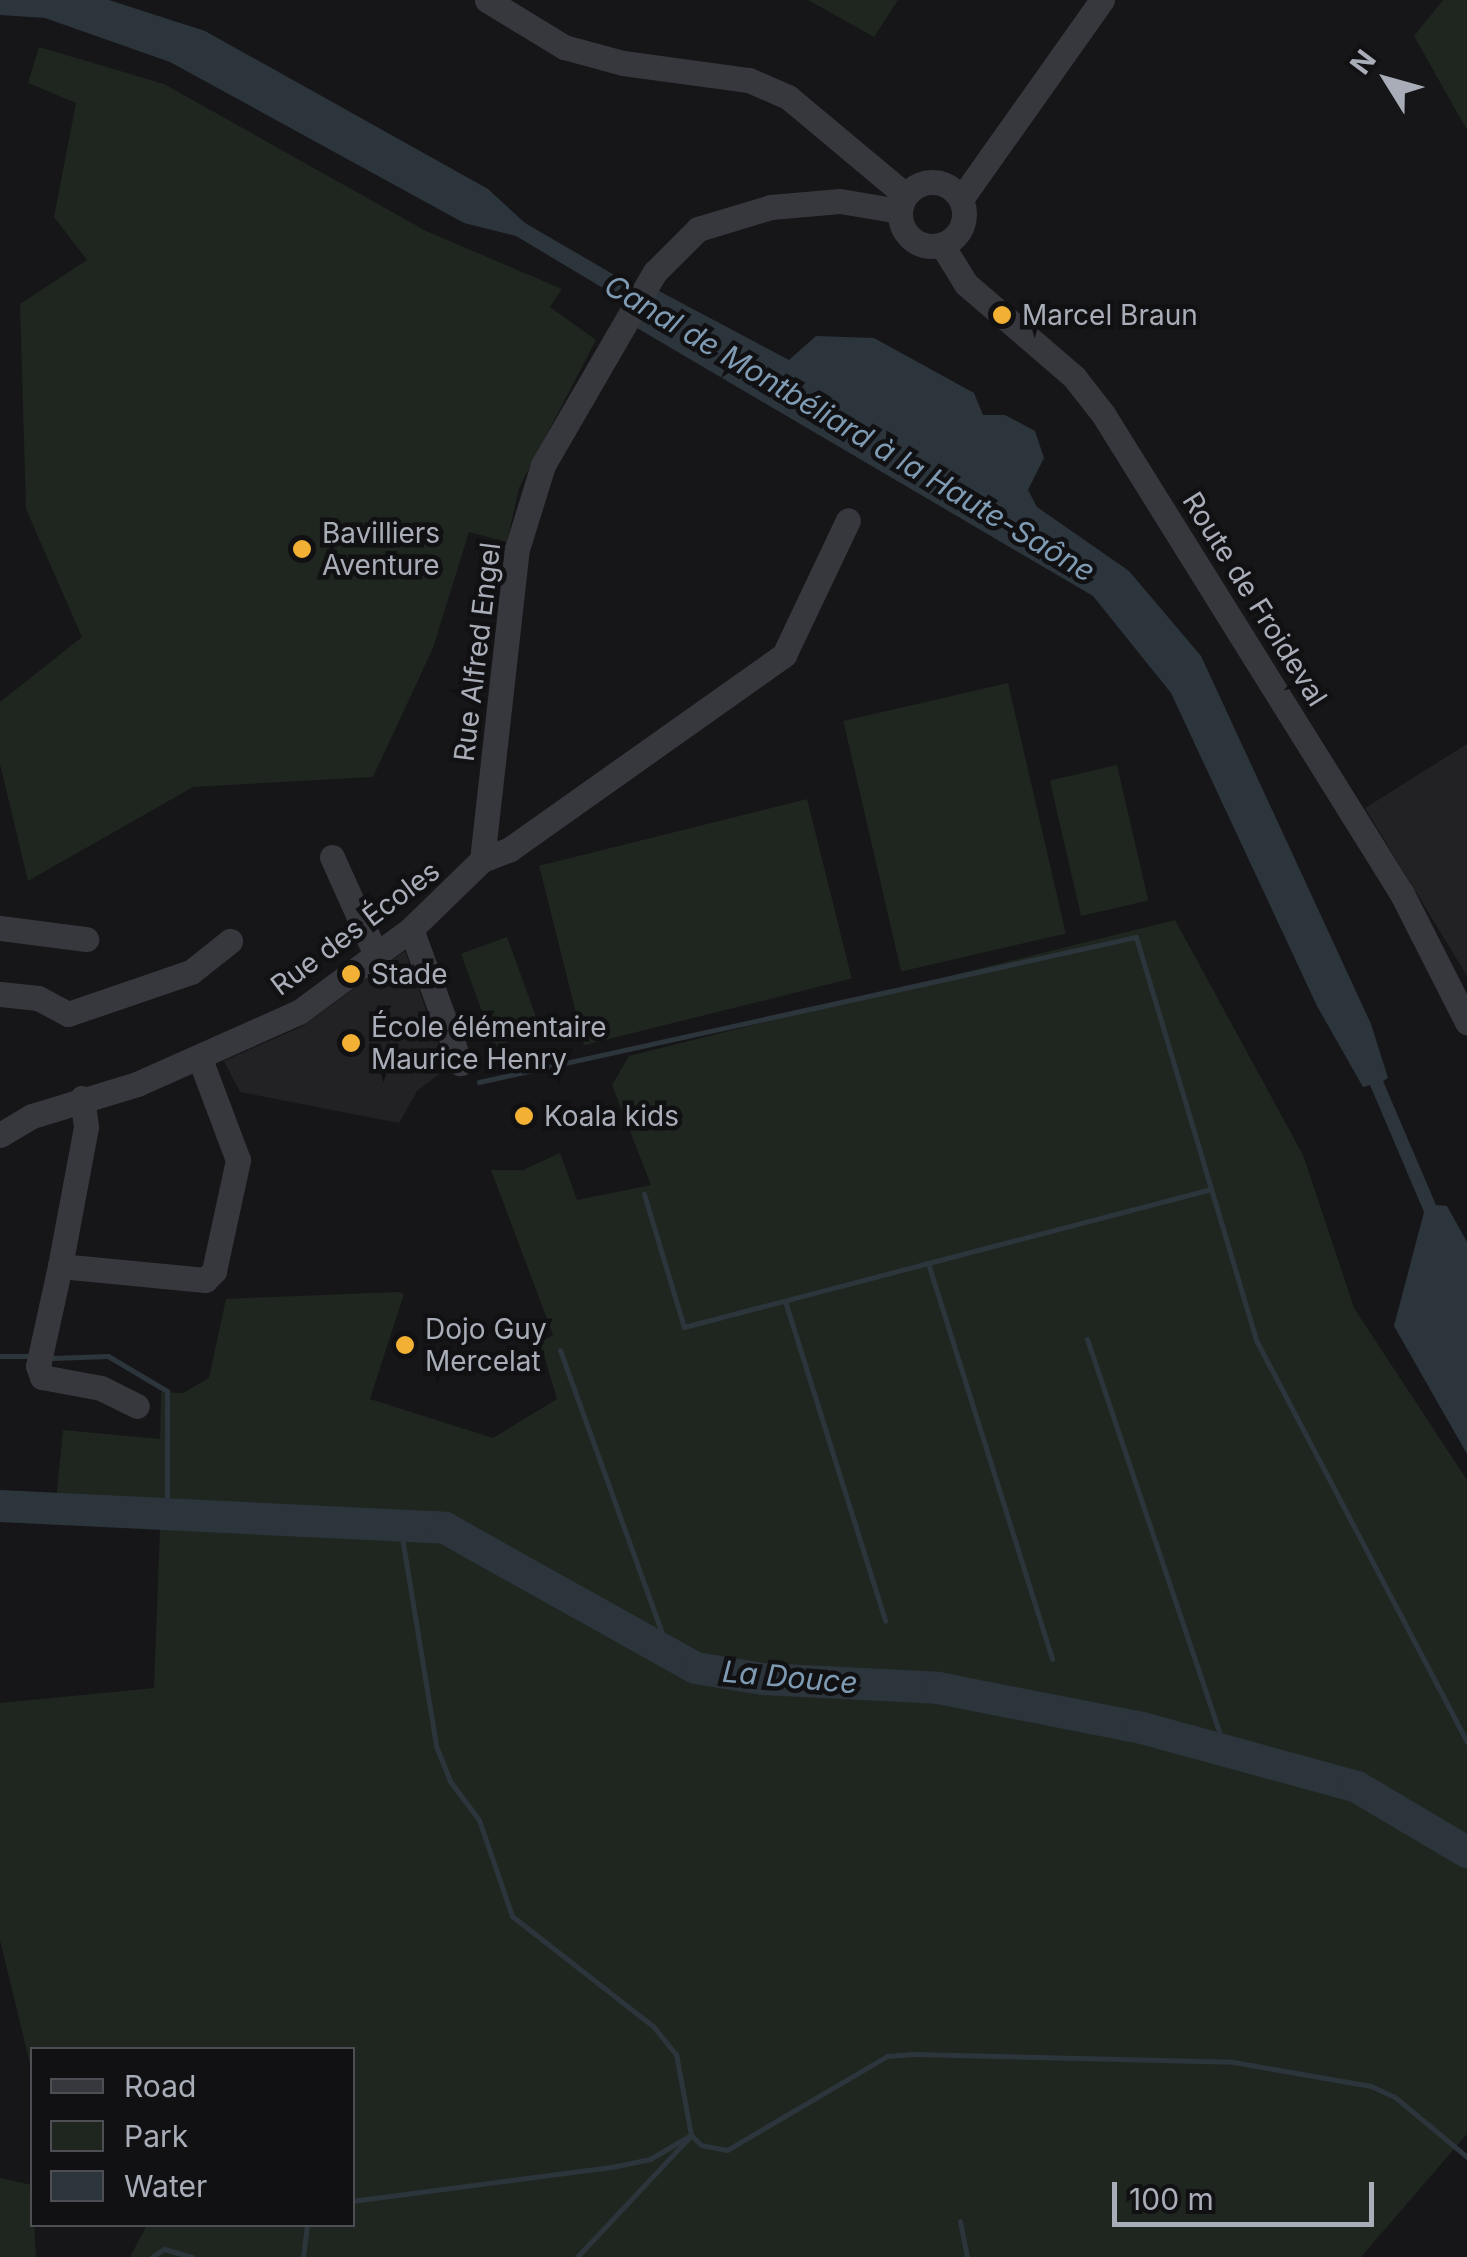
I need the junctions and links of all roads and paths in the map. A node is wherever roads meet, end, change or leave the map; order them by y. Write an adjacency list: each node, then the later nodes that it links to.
1 (486, 0): 4 (street)
2 (1102, 0): 3 (street)
3 (961, 199): 4 (street); 5 (street)
4 (902, 203): 5 (street); 7 (street, Rue Alfred Engel)
5 (942, 245): 15 (street, Route de Froideval)
6 (848, 520): 7 (street, Rue des Écoles)
7 (483, 849): 10 (street, Rue des Écoles)
8 (332, 857): 13 (street)
9 (0, 928): 11 (street)
10 (411, 929): 13 (street, Rue des Écoles); 17 (street)
11 (86, 939)
12 (230, 941): 14 (street)
13 (376, 956): 16 (street, Rue des Écoles)
14 (0, 994)
15 (1467, 1022)
16 (200, 1059): 18 (street, Rue des Écoles); 20 (street)
17 (460, 1064)
18 (82, 1098): 19 (street, Rue des Écoles); 20 (street)
19 (0, 1136)
20 (60, 1266): 21 (street)
21 (136, 1406)

